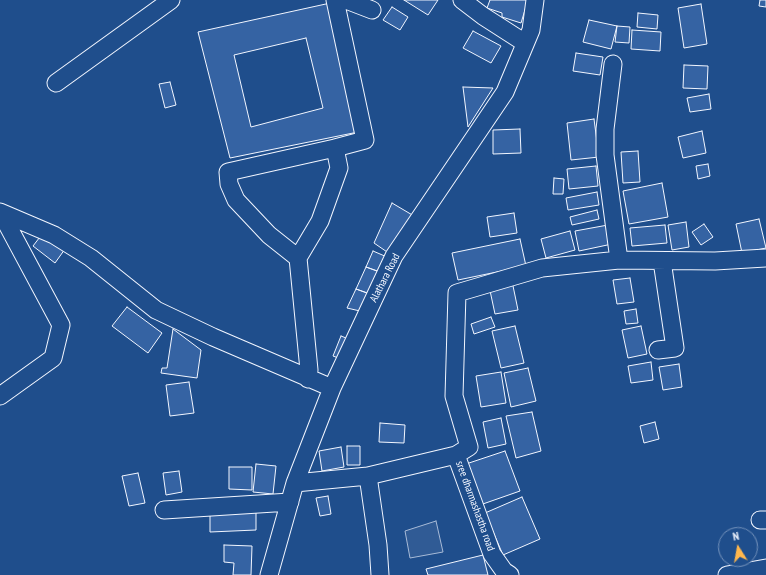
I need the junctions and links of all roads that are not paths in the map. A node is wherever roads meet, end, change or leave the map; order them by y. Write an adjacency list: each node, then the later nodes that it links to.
1 (170, 0): 9 (street)
2 (335, 0): 10 (street)
3 (346, 0): 6 (street)
4 (462, 0): 7 (street)
5 (535, 0): 7 (street, Alathara Road)
6 (372, 10)
7 (525, 43): 18 (street, Alathara Road)
8 (613, 64): 14 (street)
9 (56, 83)
10 (335, 148): 12 (street); 12 (street)
11 (0, 212): 17 (street); 19 (street)
12 (298, 258): 17 (street)
13 (766, 258): 15 (street)
14 (619, 260): 15 (street); 20 (street)
15 (662, 261): 16 (street)
16 (658, 350)
17 (308, 379): 18 (street)
18 (332, 388): 22 (street, Alathara Road)
19 (0, 396)
20 (456, 455): 21 (street); 28 (street, sree dharmashastha road)
21 (368, 476): 22 (street); 27 (street)
22 (295, 483): 23 (street, Alathara Road)
23 (290, 502): 24 (street); 26 (street, Alathara Road)
24 (164, 510)
25 (766, 568): 29 (street)
26 (269, 575)
27 (380, 575)
28 (510, 575)
29 (728, 575)

